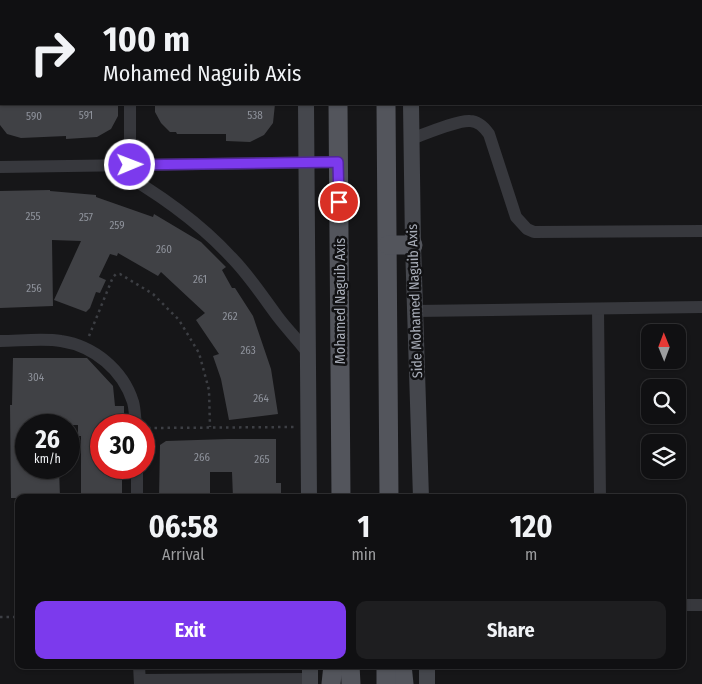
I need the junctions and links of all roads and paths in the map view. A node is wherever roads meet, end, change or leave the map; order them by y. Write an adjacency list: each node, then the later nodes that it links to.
1 (130, 105): 9 (street)
2 (306, 105): 7 (street)
3 (338, 105): 8 (main road, Mohamed Naguib Axis)
4 (386, 105): 13 (main road)
5 (411, 105): 6 (street, Side Mohamed Naguib Axis)
6 (412, 139): 12 (street); 14 (street, Side Mohamed Naguib Axis)
7 (306, 162): 8 (street); 9 (street); 20 (street)
8 (338, 162): 28 (main road, Mohamed Naguib Axis)
9 (130, 165): 10 (street)
10 (110, 166): 11 (street); 20 (street)
11 (0, 167)
12 (702, 231)
13 (388, 245): 14 (main road); 29 (main road)
14 (413, 245): 17 (street, Side Mohamed Naguib Axis)
15 (702, 307): 16 (street)
16 (598, 309): 17 (street); 31 (street)
17 (415, 311): 30 (street, Side Mohamed Naguib Axis)
18 (0, 341): 19 (street)
19 (85, 347): 21 (street); 24 (path)
20 (308, 352): 22 (street)
21 (134, 414)
22 (308, 427): 24 (path); 27 (street)
23 (155, 428): 24 (path)
24 (210, 428)
25 (137, 479): 26 (street)
26 (138, 494)
27 (309, 494)
28 (341, 494)
29 (389, 494)
30 (421, 494)
31 (600, 494)
32 (686, 605): 33 (street)
33 (702, 605)
34 (0, 617): 35 (path)
35 (15, 617)
36 (139, 669): 43 (street)
37 (333, 669): 44 (main road)
38 (350, 669): 45 (main road)
39 (386, 669): 46 (main road)
40 (402, 669): 47 (main road)
41 (427, 669): 48 (street)
42 (310, 676): 43 (street)
43 (140, 682)
44 (332, 684)
45 (351, 684)
46 (386, 684)
47 (404, 684)
48 (427, 684)

